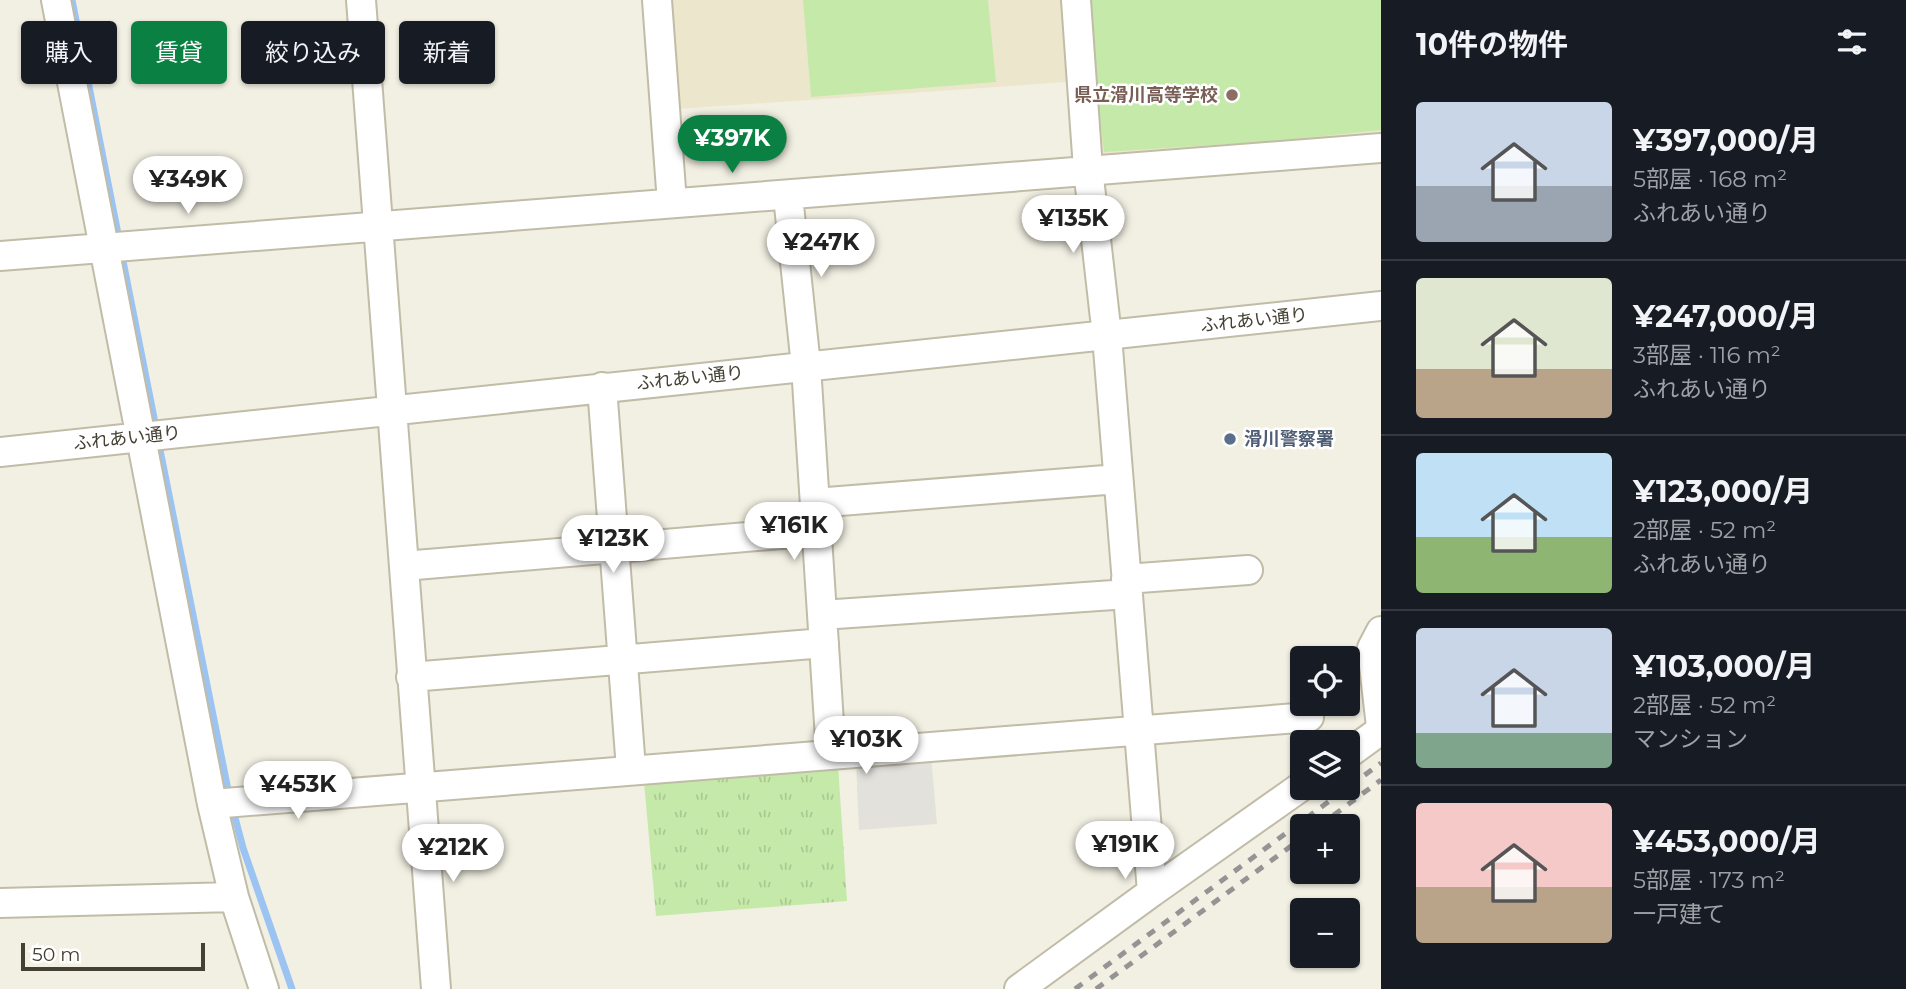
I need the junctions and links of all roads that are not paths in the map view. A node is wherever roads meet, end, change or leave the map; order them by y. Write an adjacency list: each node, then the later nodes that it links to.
1 (56, 0): 10 (street)
2 (360, 0): 9 (street)
3 (657, 0): 8 (street)
4 (1076, 0): 6 (street)
5 (1381, 148): 6 (street)
6 (1088, 169): 7 (street); 13 (street)
7 (788, 196): 8 (street); 14 (street)
8 (672, 203): 9 (street)
9 (379, 228): 10 (street); 16 (street)
10 (105, 247): 11 (street); 17 (street)
11 (0, 256)
12 (1381, 306): 13 (street, ふれあい通り)
13 (1107, 336): 14 (street, ふれあい通り); 19 (street)
14 (806, 366): 15 (street, ふれあい通り); 20 (street)
15 (602, 387): 16 (street, ふれあい通り); 22 (street)
16 (393, 409): 17 (street, ふれあい通り); 23 (street)
17 (139, 437): 18 (street, ふれあい通り); 38 (street)
18 (0, 452)
19 (1118, 480): 20 (street); 25 (street)
20 (815, 503): 21 (street)
21 (817, 531): 22 (street); 26 (street)
22 (614, 551): 23 (street); 28 (street)
23 (404, 566): 29 (street)
24 (1248, 570): 25 (street)
25 (1127, 586): 26 (street); 32 (street)
26 (823, 629): 28 (street); 34 (street)
27 (1381, 631): 31 (street)
28 (623, 660): 29 (street); 35 (street)
29 (411, 677): 36 (street)
30 (1309, 717): 32 (street)
31 (1381, 729): 33 (street)
32 (1138, 731): 34 (street); 39 (street)
33 (1360, 745)
34 (831, 754): 35 (street)
35 (631, 769): 36 (street)
36 (418, 786): 38 (street); 43 (street)
37 (1290, 794): 39 (street)
38 (212, 804): 40 (street)
39 (1152, 892): 44 (street)
40 (234, 897): 41 (street); 42 (street)
41 (0, 903)
42 (264, 989)
43 (436, 989)
44 (1019, 989)

